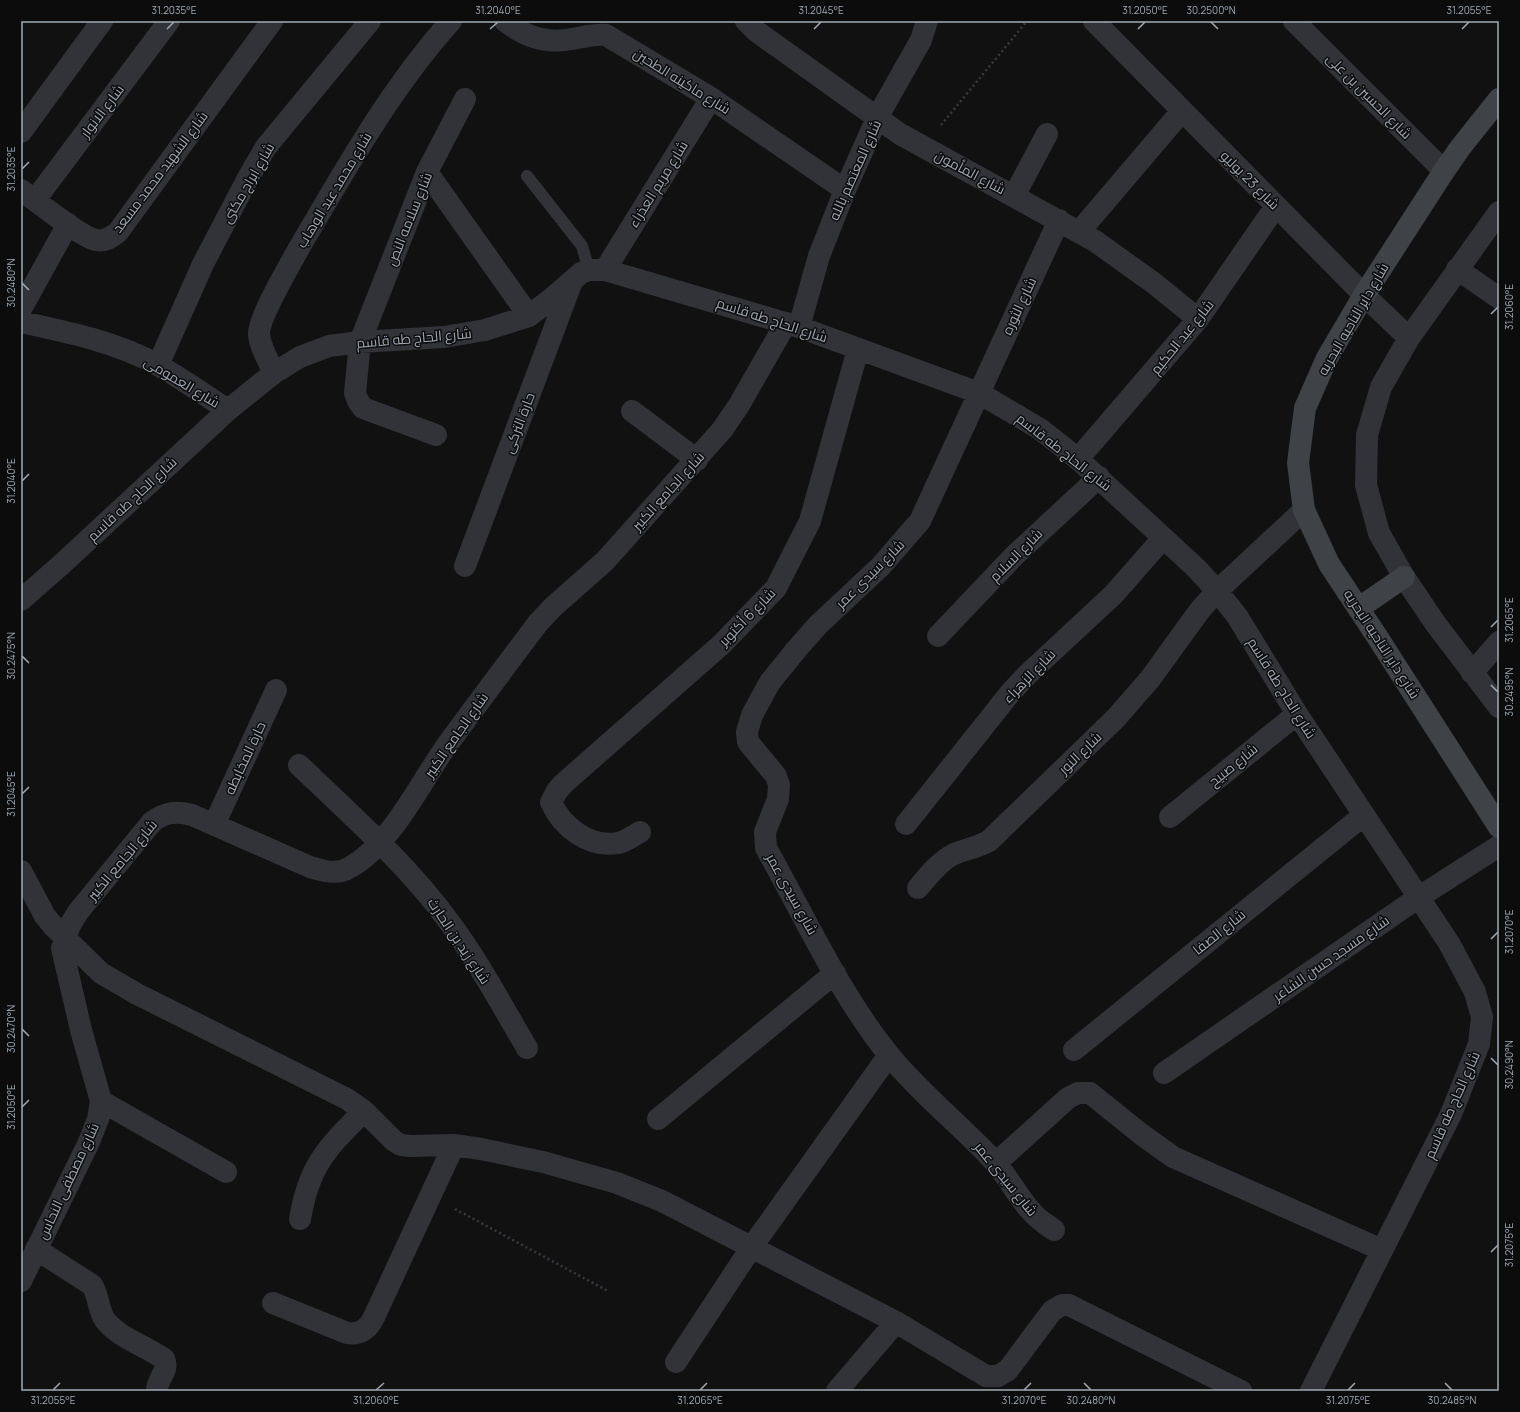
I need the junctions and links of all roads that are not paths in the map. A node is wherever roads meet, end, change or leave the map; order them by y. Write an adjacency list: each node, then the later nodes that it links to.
1 (102, 21): 16 (street)
2 (169, 21): 22 (street, شارع الانوار)
3 (272, 21): 27 (street, شارع الشهيد محمد مسعد)
4 (370, 21): 41 (street, شارع ابراج مكتى)
5 (451, 21): 42 (street, شارع محمد عبد الوهاب)
6 (505, 21): 11 (street, شارع ماكينه الطحين)
7 (746, 21): 15 (street, شارع المأمون)
8 (928, 21): 15 (street, شارع المعتصم بالله)
9 (1094, 21): 14 (street, شارع 23 يوليو)
10 (1294, 21): 18 (street, شارع الحسين بن على)
11 (711, 98): 21 (street, شارع ماكينه الطحين); 30 (street, شارع مريم العذراء)
12 (465, 99): 19 (street, شارع سلامه النص)
13 (1499, 99): 18 (street, شارع داير الناحيه البحريه)
14 (1182, 111): 24 (street, شارع 23 يوليو); 28 (street)
15 (877, 118): 21 (street, شارع المعتصم بالله); 23 (street, شارع المأمون)
16 (21, 132)
17 (1047, 134): 23 (street)
18 (1444, 171): 31 (street, شارع داير الناحيه البحريه)
19 (427, 172): 34 (street); 39 (street, شارع سلامه النص)
20 (527, 176): 30 (lane)
21 (845, 190): 37 (street, شارع المعتصم بالله)
22 (28, 195): 27 (street, شارع الشهيد محمد مسعد)
23 (1014, 196): 26 (street, شارع المأمون)
24 (1276, 206): 31 (street, شارع 23 يوليو); 35 (street, شارع عبد الحكيم)
25 (1499, 212): 29 (street)
26 (1059, 220): 28 (street, شارع المأمون); 43 (street, شارع الثوره)
27 (68, 224): 33 (street)
28 (1078, 232): 35 (street, شارع المأمون)
29 (1457, 269): 32 (street); 38 (street)
30 (589, 273): 34 (street, شارع الحاج طه قاسم); 37 (street, شارع الحاج طه قاسم); 52 (street, حارة التركى)
31 (1364, 295): 38 (street, شارع 23 يوليو); 50 (street, شارع داير الناحيه البحريه)
32 (1499, 298)
33 (21, 309)
34 (528, 316): 39 (street, شارع الحاج طه قاسم)
35 (1198, 319): 47 (street, شارع عبد الحكيم)
36 (21, 322): 41 (street, شارع العمومى)
37 (793, 325): 40 (street, شارع الحاج طه قاسم); 48 (street, شارع الجامع الكبير)
38 (1408, 338): 53 (street)
39 (360, 342): 42 (street, شارع الحاج طه قاسم); 46 (street, شارع سلامه النص)
40 (858, 349): 43 (street, شارع الحاج طه قاسم); 69 (street, شارع 6 أكتوبر)
41 (158, 365): 44 (street, شارع العمومى)
42 (274, 373): 44 (street, شارع الحاج طه قاسم)
43 (979, 393): 47 (street, شارع الحاج طه قاسم); 76 (street, شارع سيدى عمر)
44 (228, 410): 55 (street, شارع الحاج طه قاسم)
45 (632, 411): 48 (street)
46 (436, 435)
47 (1078, 459): 49 (street, شارع الحاج طه قاسم)
48 (697, 460): 70 (street, شارع الجامع الكبير)
49 (1098, 477): 51 (street, شارع الحاج طه قاسم); 57 (street, شارع السلام)
50 (1304, 510): 54 (street, شارع النور); 56 (street, شارع داير الناحيه البحريه)
51 (1163, 538): 54 (street, شارع الحاج طه قاسم); 66 (street, شارع الزهراء)
52 (465, 566)
53 (1404, 577): 56 (street); 59 (street)
54 (1217, 591): 62 (street, شارع الحاج طه قاسم); 73 (street, شارع النور)
55 (21, 600)
56 (1359, 608): 68 (street, شارع داير الناحيه البحريه)
57 (938, 636)
58 (1499, 642): 59 (street)
59 (1472, 673): 61 (street)
60 (276, 690): 67 (street, حارة المخابطه)
61 (1499, 707)
62 (1297, 714): 64 (street, شارع الحاج طه قاسم); 65 (street, شارع صبيح)
63 (299, 764): 70 (street, شارع زيد بن الحارث)
64 (1364, 814): 74 (street, شارع الحاج طه قاسم); 78 (street, شارع الصفا)
65 (1170, 817)
66 (906, 824)
67 (214, 825): 70 (street, شارع الجامع الكبير); 75 (street, شارع الجامع الكبير)
68 (1499, 827)
69 (640, 832)
70 (379, 843): 77 (street, شارع زيد بن الحارث)
71 (1499, 846): 74 (street, شارع مسجد حسن الشاعر)
72 (21, 871): 75 (street)
73 (918, 888)
74 (1419, 897): 80 (street, شارع مسجد حسن الشاعر); 91 (street, شارع الحاج طه قاسم)
75 (64, 938): 81 (street, شارع مصطفى النحاس); 82 (street)
76 (835, 973): 79 (street, شارع سيدى عمر); 83 (street)
77 (527, 1048)
78 (1074, 1050)
79 (889, 1055): 85 (street, شارع سيدى عمر); 89 (street)
80 (1164, 1074)
81 (101, 1101): 86 (street); 90 (street, شارع مصطفى النحاس)
82 (364, 1111): 84 (street); 87 (street)
83 (658, 1119)
84 (454, 1145): 89 (street); 93 (street)
85 (996, 1163): 88 (street, شارع سيدى عمر); 91 (street)
86 (226, 1172)
87 (300, 1219)
88 (1054, 1230)
89 (751, 1248): 94 (street); 95 (street)
90 (36, 1249): 92 (street, شارع مصطفى النحاس); 96 (street)
91 (1382, 1250): 99 (street, شارع الحاج طه قاسم)
92 (21, 1281)
93 (273, 1303)
94 (896, 1322): 97 (street); 98 (street)
95 (676, 1362)
96 (157, 1391)
97 (836, 1391)
98 (1241, 1391)
99 (1311, 1391)

